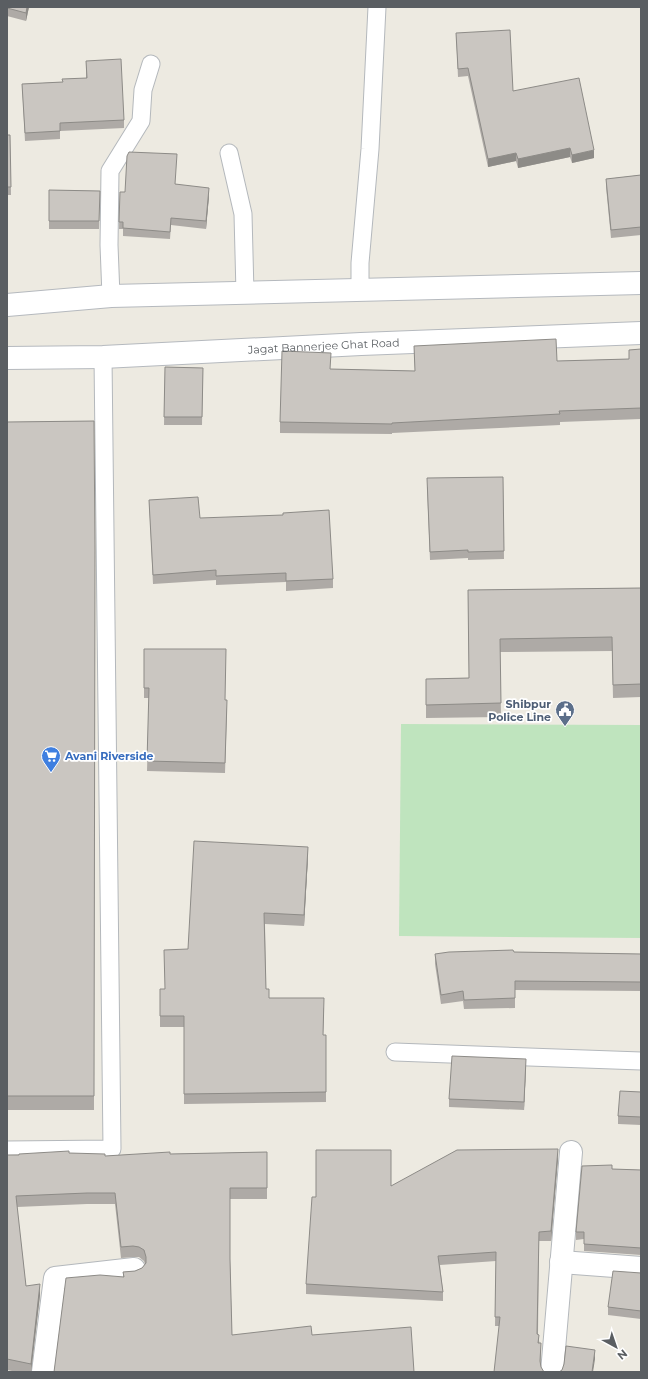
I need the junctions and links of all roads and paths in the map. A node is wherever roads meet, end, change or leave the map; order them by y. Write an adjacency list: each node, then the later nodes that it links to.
1 (377, 7): 5 (lane)
2 (151, 64): 7 (lane)
3 (229, 153): 6 (lane)
4 (641, 283): 5 (main road)
5 (360, 290): 6 (main road)
6 (245, 293): 7 (main road)
7 (111, 296): 8 (main road)
8 (7, 305)
9 (641, 333): 10 (main road, Jagat Bannerjee Ghat Road)
10 (103, 357): 11 (main road, Jagat Bannerjee Ghat Road); 14 (lane)
11 (7, 358)
12 (395, 1052): 13 (lane)
13 (641, 1061)
14 (7, 1150)
15 (571, 1152): 16 (main road)
16 (561, 1262): 17 (main road); 20 (main road)
17 (641, 1268)
18 (134, 1269): 19 (main road)
19 (43, 1372)
20 (552, 1372)

